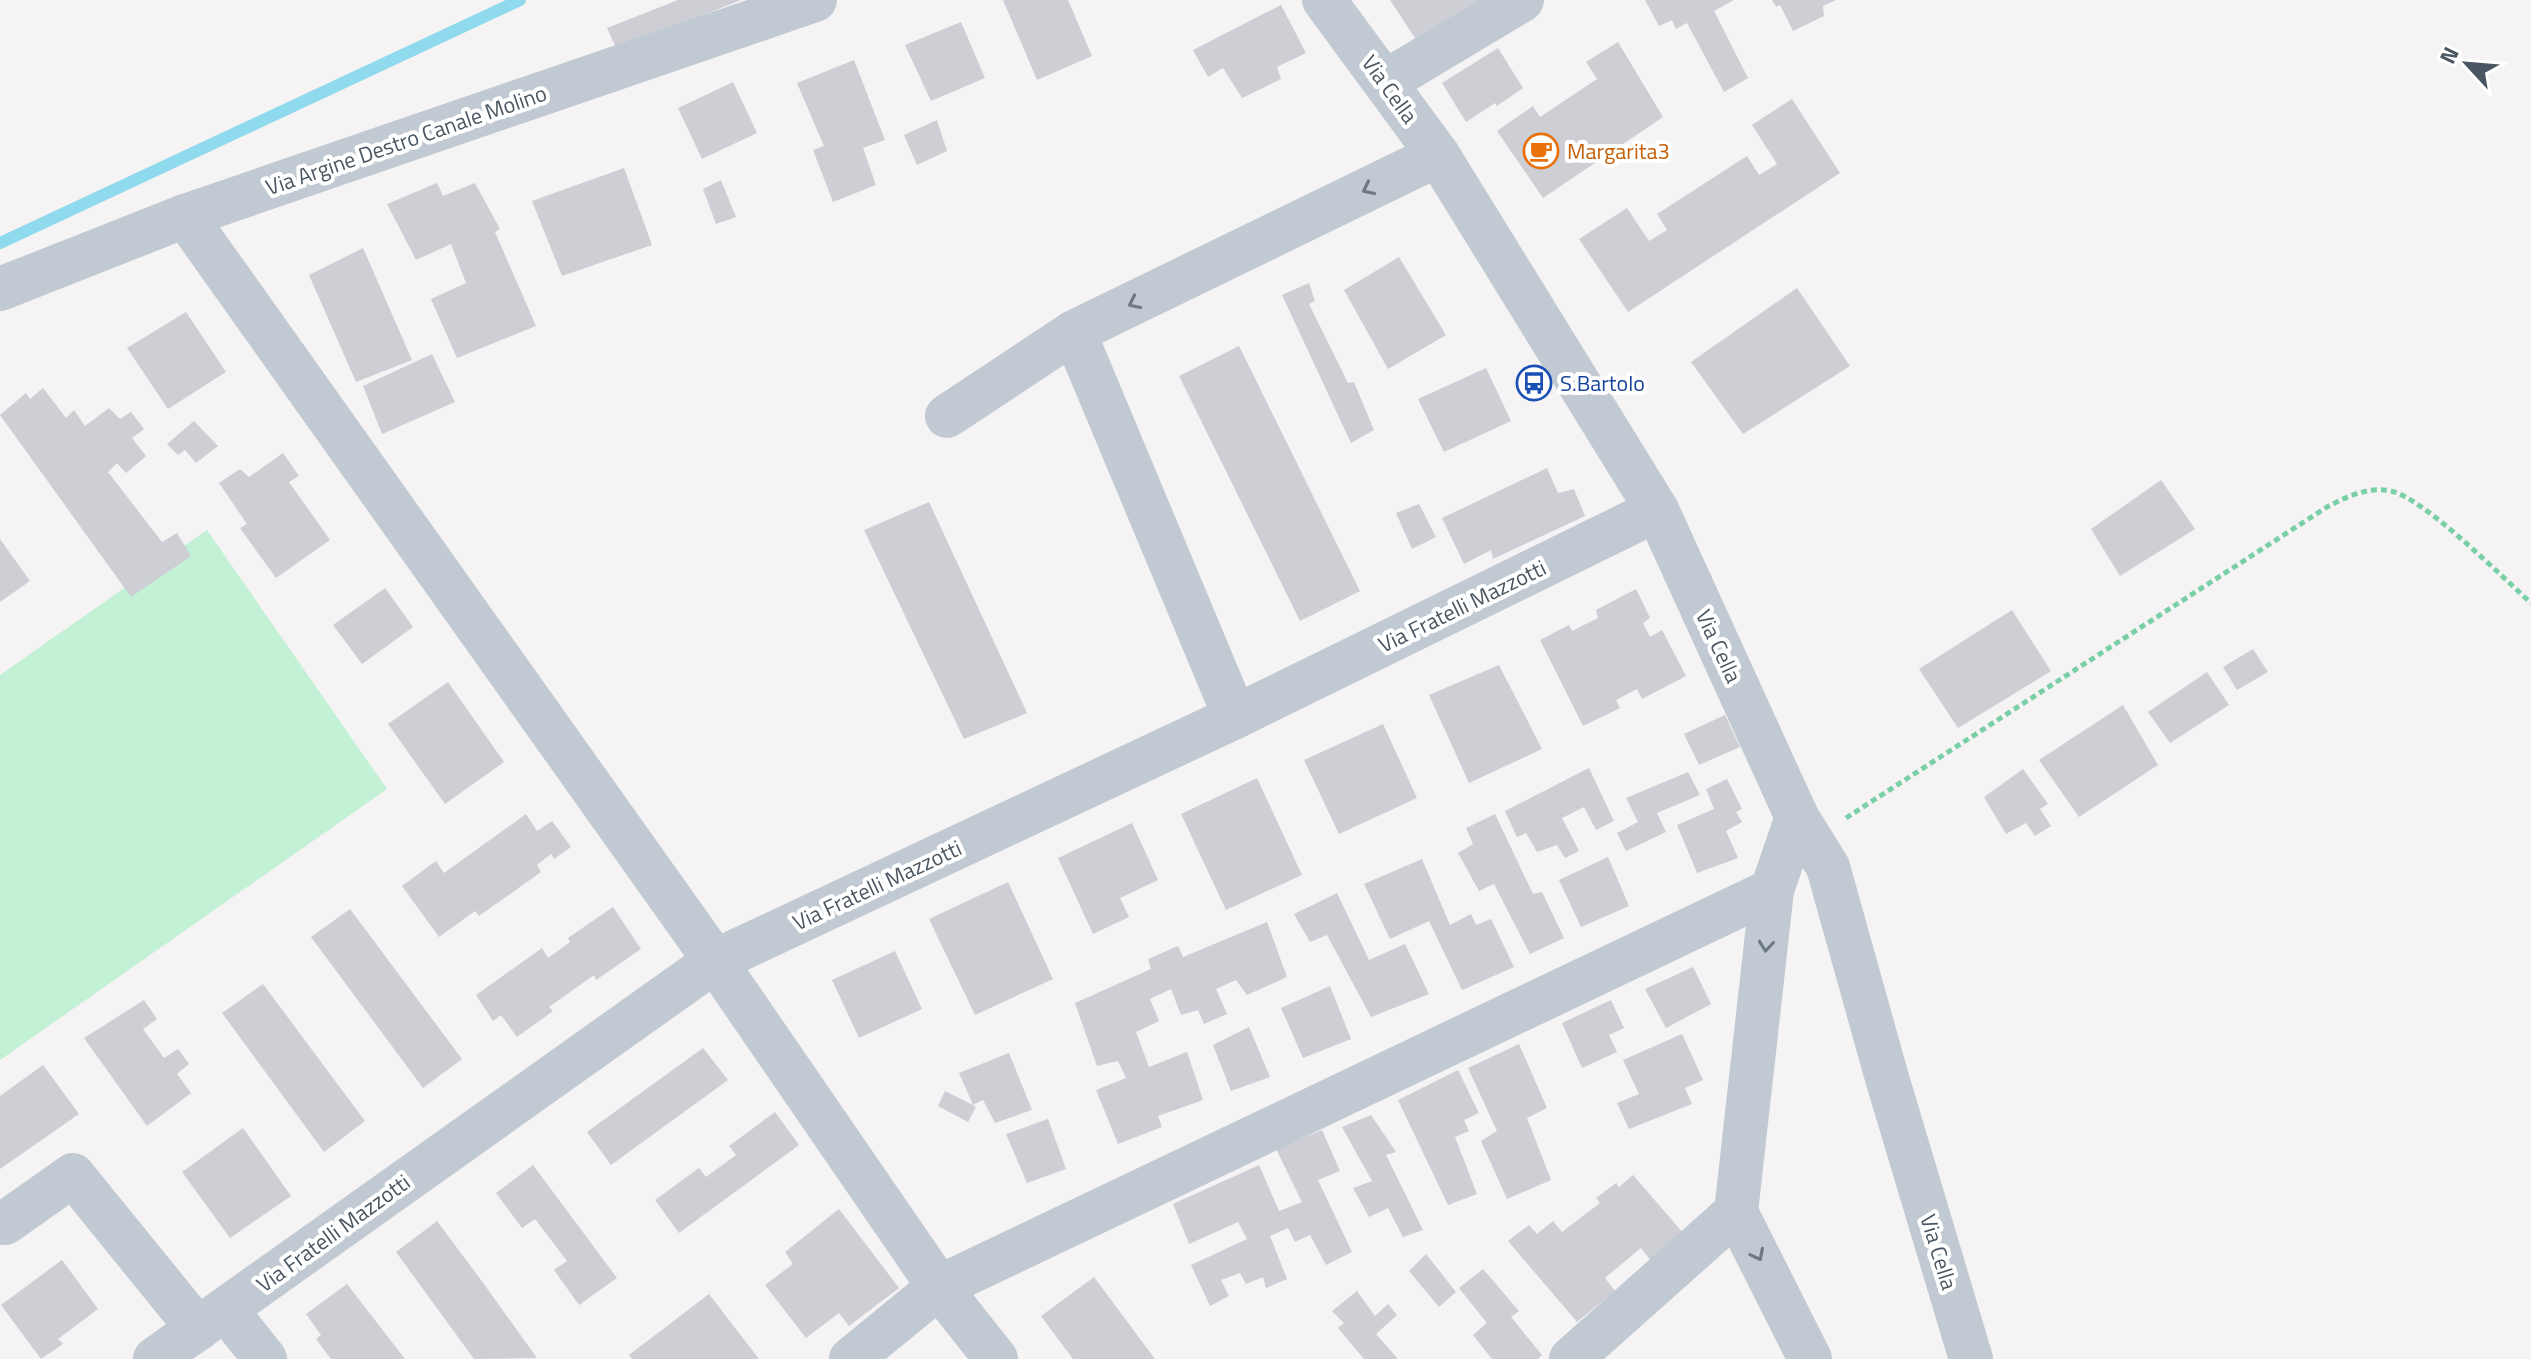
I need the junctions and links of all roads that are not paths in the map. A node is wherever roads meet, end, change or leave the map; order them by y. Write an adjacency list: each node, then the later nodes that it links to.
1 (815, 0): 6 (street, Via Argine Destro Canale Molino)
2 (1324, 0): 4 (street, Via Cella)
3 (1522, 0): 4 (street)
4 (1385, 82): 5 (street, Via Cella)
5 (1438, 155): 8 (street, one-way to 8); 10 (street, Via Cella)
6 (185, 216): 7 (street, Via Argine Destro Canale Molino); 14 (street)
7 (0, 289)
8 (1074, 332): 9 (street); 11 (street)
9 (947, 416)
10 (1657, 510): 11 (street, Via Fratelli Mazzotti); 12 (street, Via Cella)
11 (1235, 717): 14 (street, Via Fratelli Mazzotti)
12 (1804, 828): 13 (street); 25 (street, Via Cella)
13 (1772, 890): 15 (street, one-way to 15); 17 (street)
14 (715, 961): 17 (street); 18 (street, Via Fratelli Mazzotti)
15 (1736, 1212): 23 (street); 24 (street, one-way to 24)
16 (5, 1223): 18 (street)
17 (939, 1287): 21 (street); 22 (street)
18 (212, 1320): 19 (street, Via Fratelli Mazzotti); 20 (street)
19 (155, 1359)
20 (265, 1359)
21 (851, 1359)
22 (996, 1359)
23 (1571, 1359)
24 (1810, 1359)
25 (1971, 1359)

